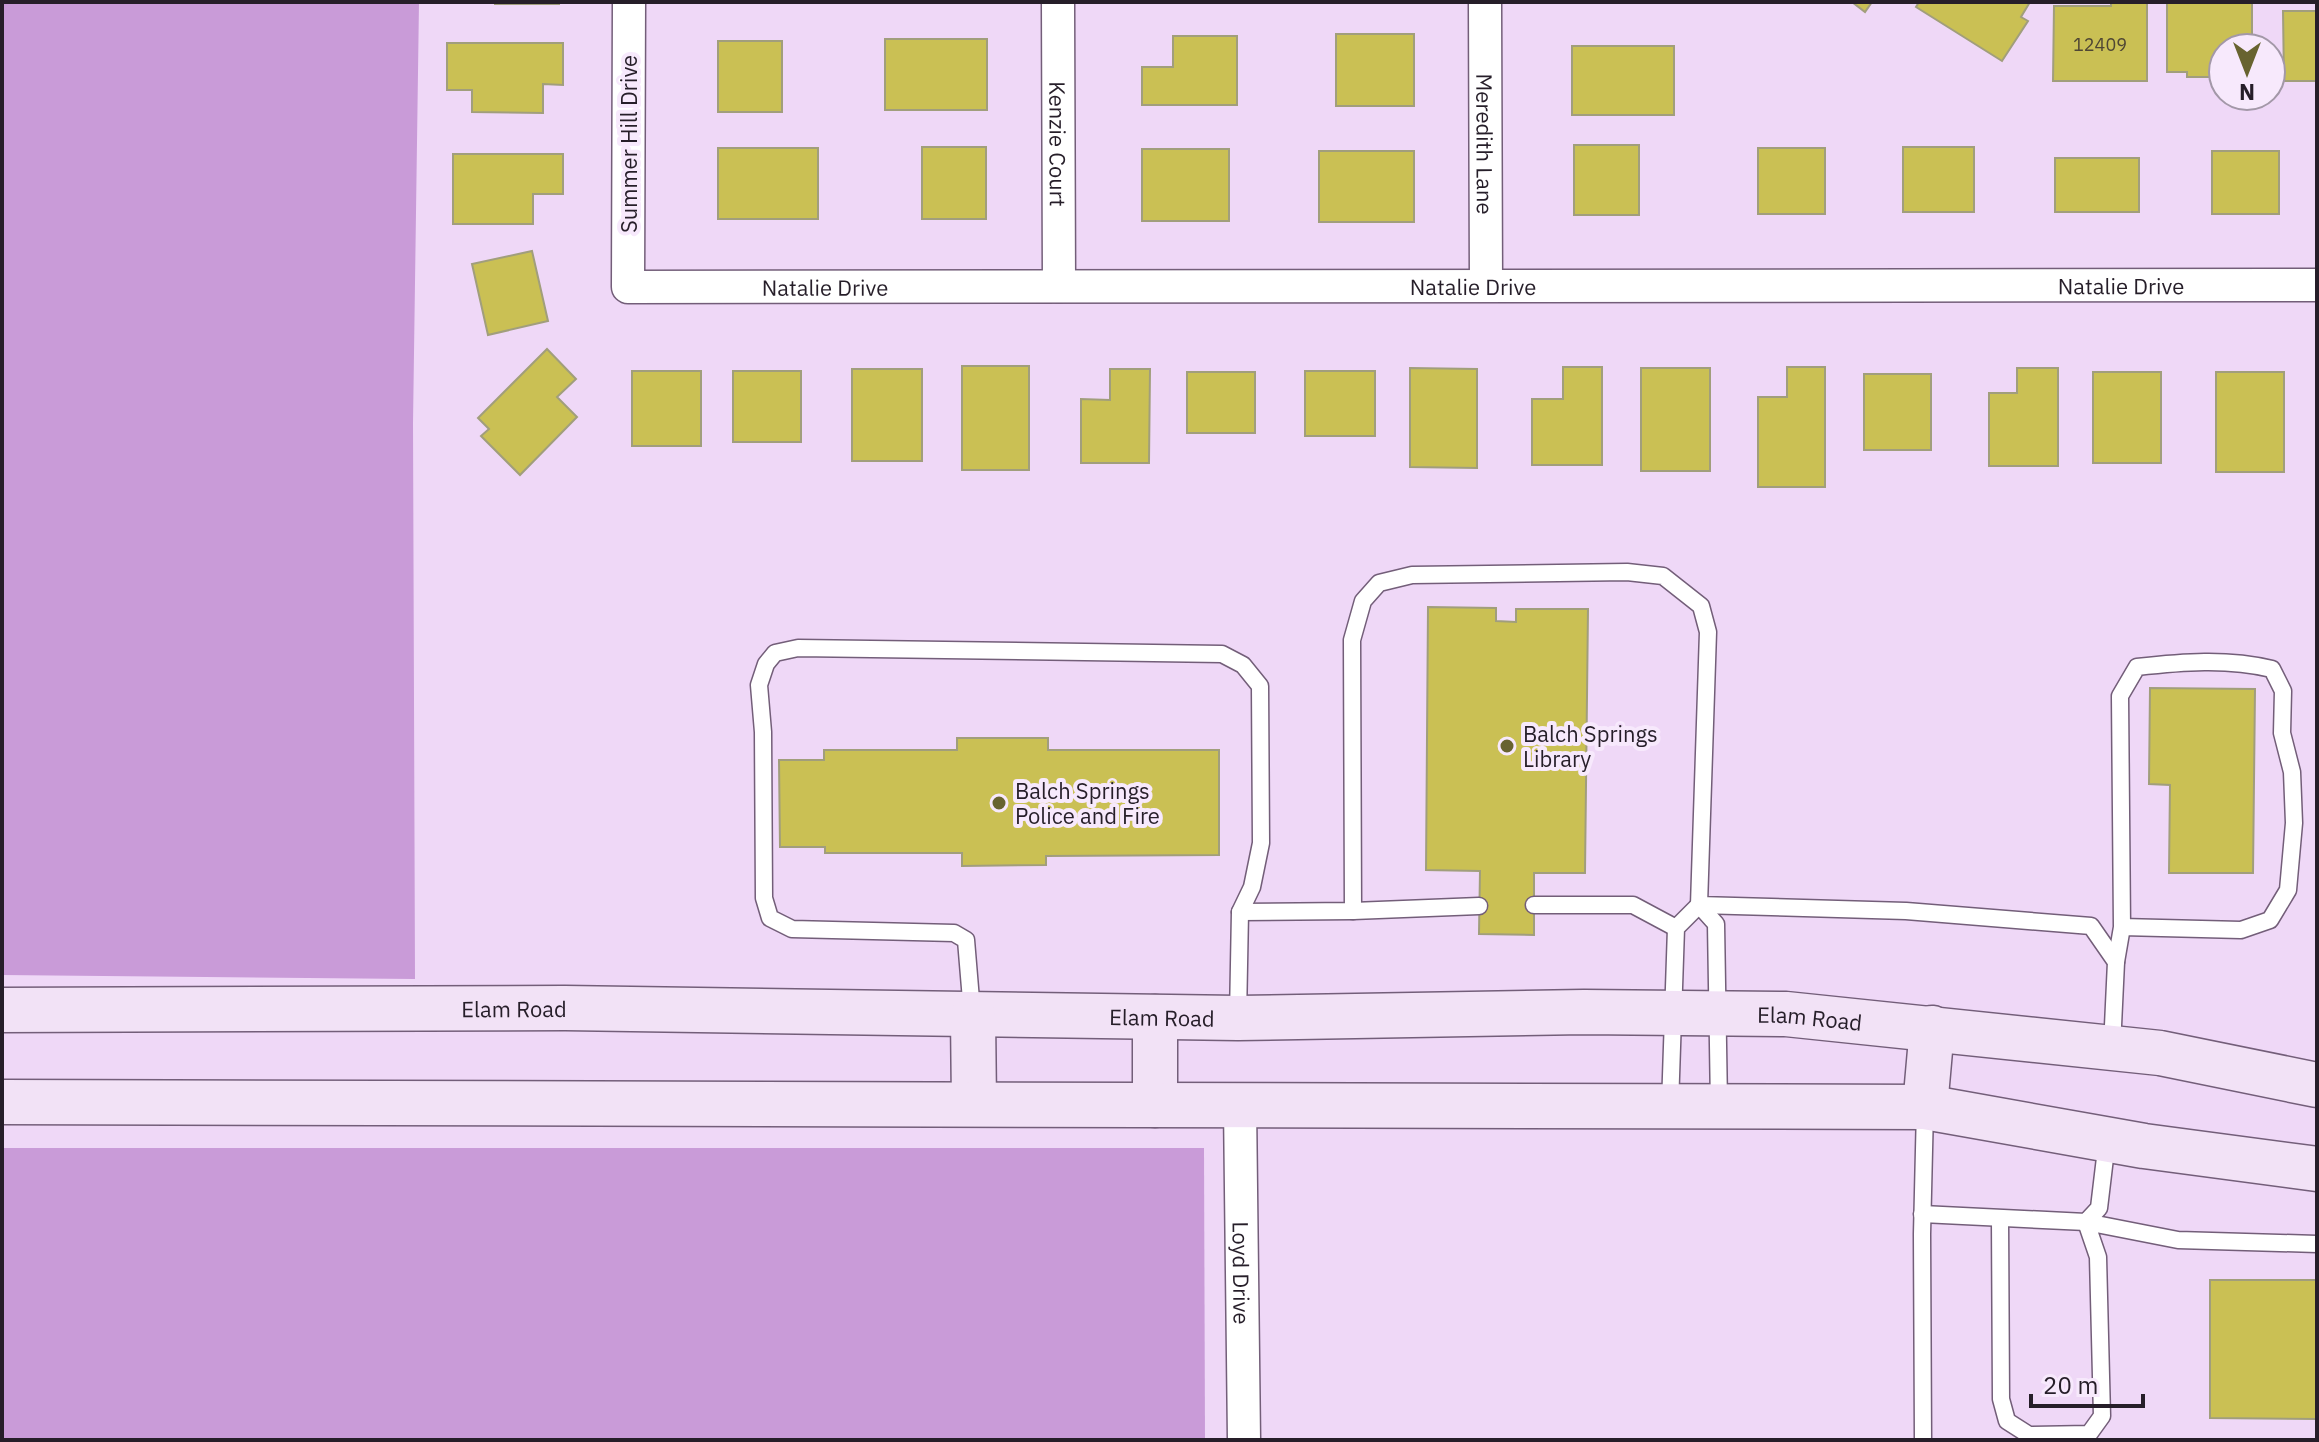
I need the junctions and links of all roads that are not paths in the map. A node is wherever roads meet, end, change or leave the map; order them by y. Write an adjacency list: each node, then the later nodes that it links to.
1 (629, 2): 7 (street, Summer Hill Drive)
2 (1058, 2): 6 (street, Kenzie Court)
3 (1485, 2): 4 (street, Meredith Lane)
4 (1486, 285): 5 (street, Natalie Drive); 6 (street, Natalie Drive)
5 (2317, 285)
6 (1059, 286): 7 (street, Natalie Drive)
7 (628, 287)
8 (1534, 905): 14 (lane)
9 (1699, 905): 11 (lane); 14 (lane); 15 (lane); 18 (lane)
10 (1479, 906): 11 (lane)
11 (1353, 911): 12 (lane)
12 (1240, 912): 19 (lane); 21 (lane)
13 (2122, 927): 13 (lane); 15 (lane)
14 (1676, 928): 17 (lane)
15 (2116, 962): 23 (lane)
16 (2, 1010): 19 (main road, Elam Road)
17 (1672, 1013): 18 (main road, Elam Road); 21 (main road, Elam Road); 29 (lane)
18 (1717, 1013): 22 (main road, Elam Road); 30 (lane)
19 (973, 1016): 20 (main road, Elam Road); 26 (main road)
20 (1155, 1017): 21 (main road, Elam Road); 27 (main road)
21 (1238, 1018)
22 (1932, 1028): 23 (main road, Elam Road); 31 (main road)
23 (2112, 1047): 24 (main road, Elam Road)
24 (2317, 1085)
25 (2, 1102): 26 (main road)
26 (974, 1104): 27 (main road)
27 (1155, 1105): 28 (main road)
28 (1240, 1105): 29 (main road); 38 (street, Loyd Drive)
29 (1670, 1106): 30 (main road)
30 (1719, 1106): 31 (main road)
31 (1925, 1107): 32 (main road); 34 (lane)
32 (2107, 1140): 33 (main road); 36 (lane)
33 (2317, 1169)
34 (1922, 1214): 35 (lane); 39 (lane)
35 (2000, 1219): 36 (lane); 36 (lane)
36 (2086, 1222): 37 (lane)
37 (2317, 1244)
38 (1244, 1440)
39 (1923, 1440)

